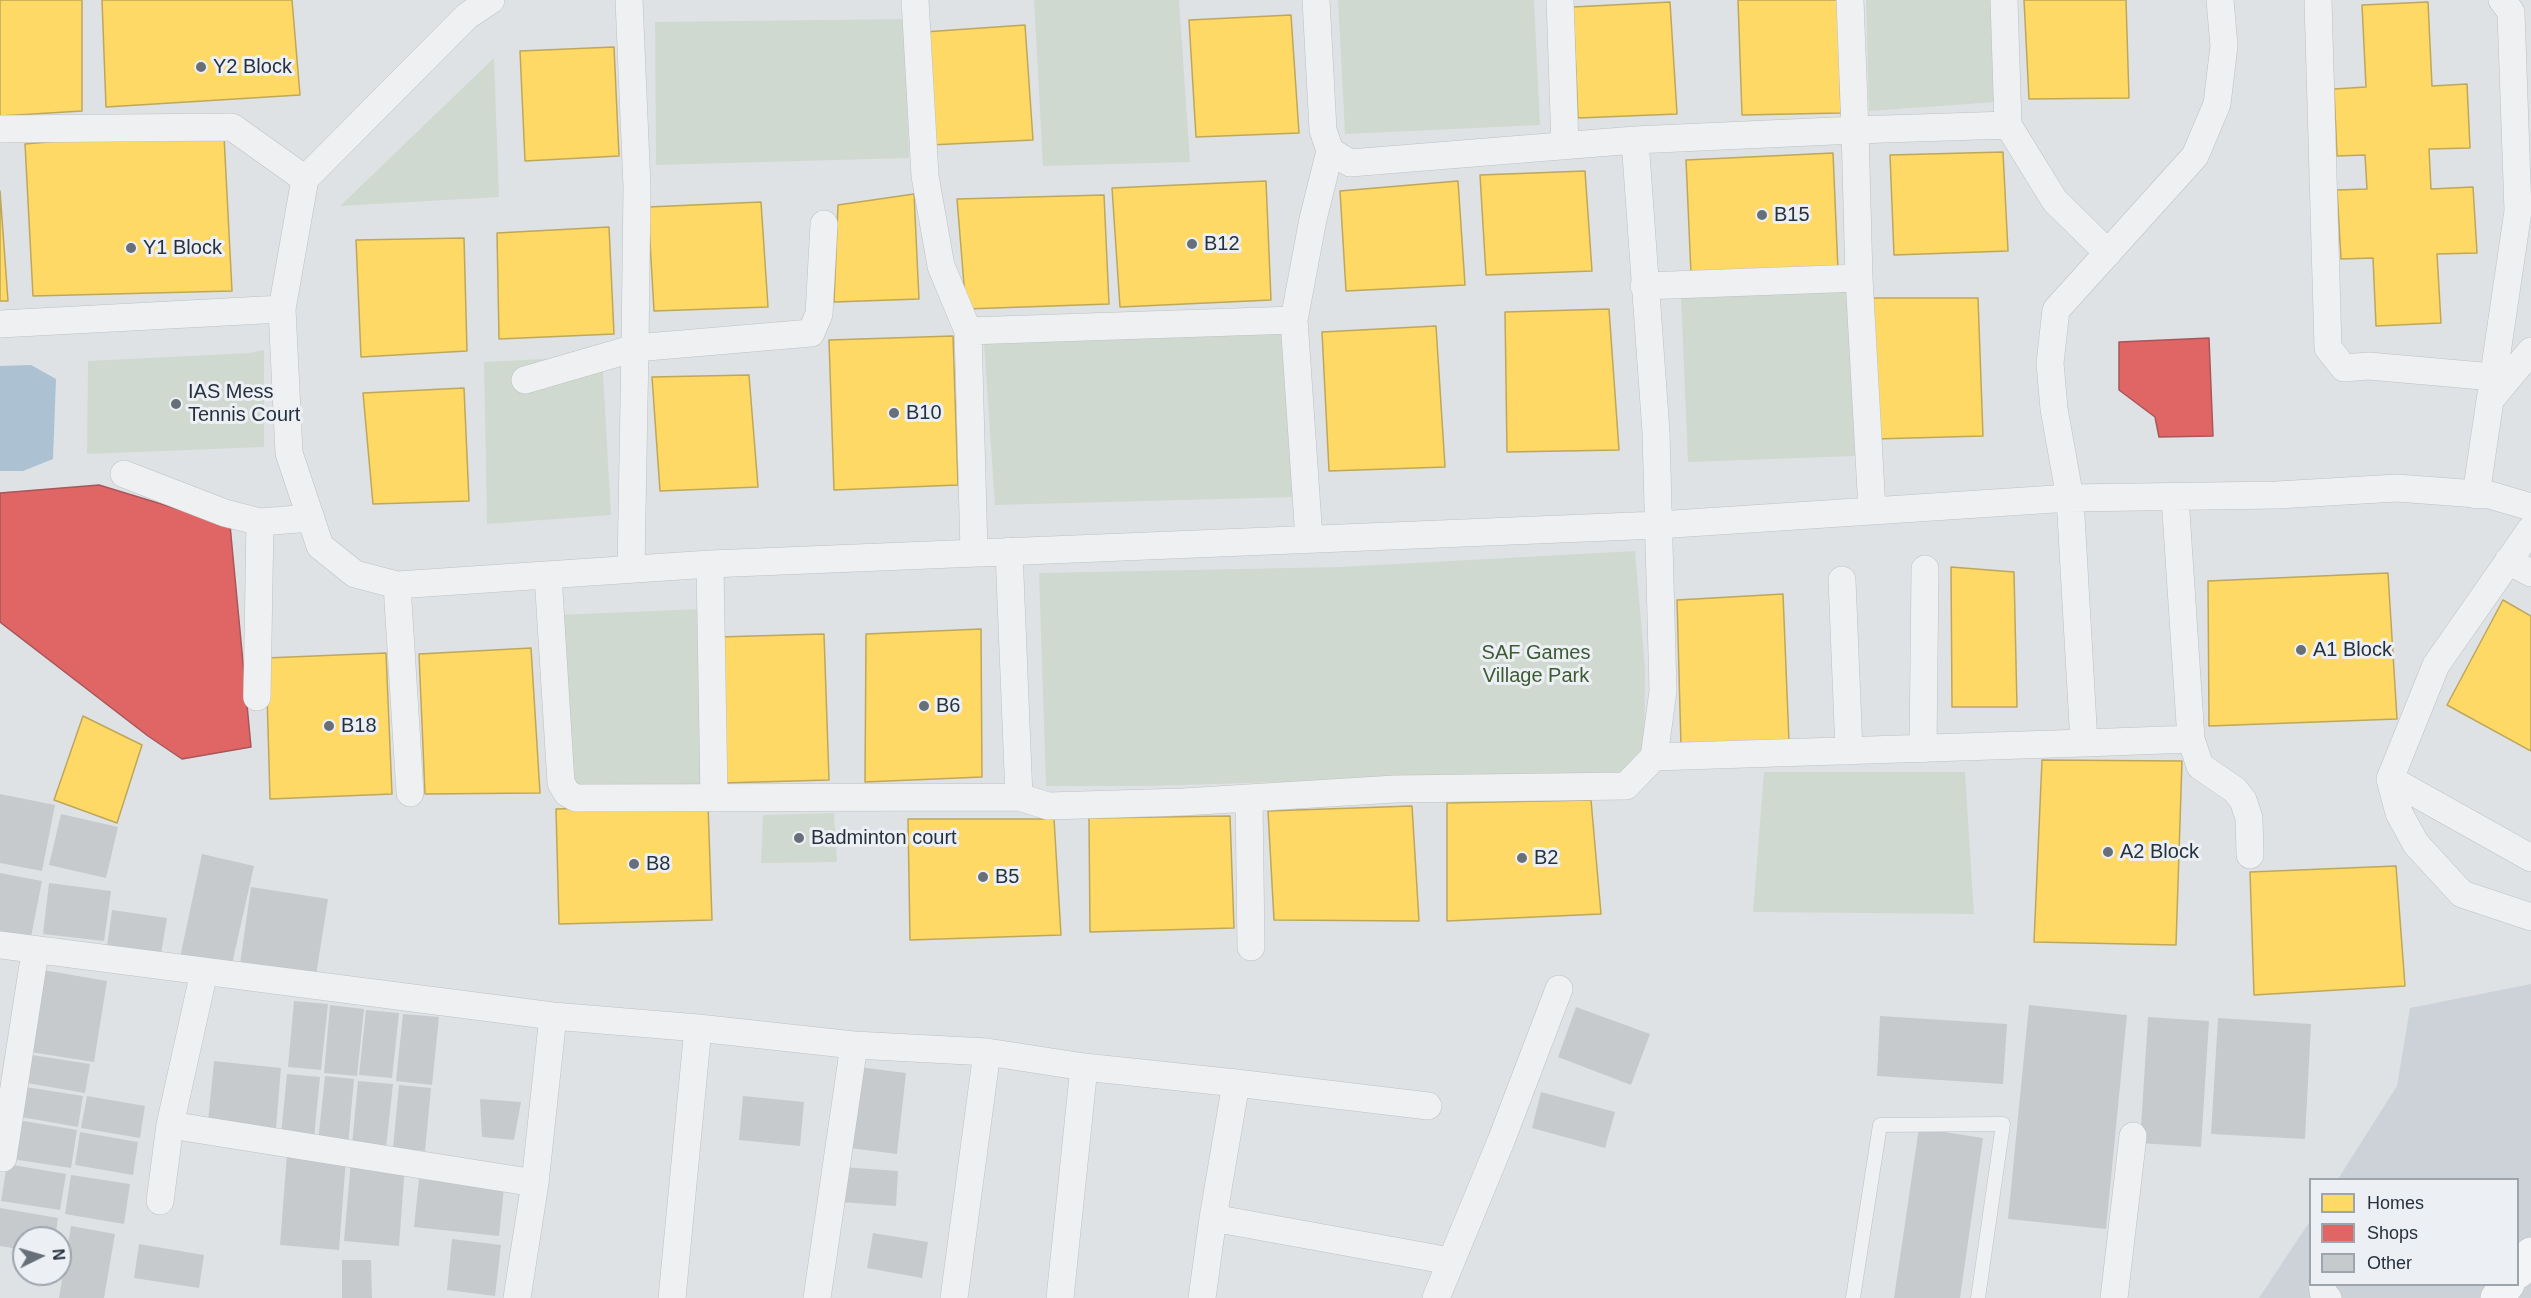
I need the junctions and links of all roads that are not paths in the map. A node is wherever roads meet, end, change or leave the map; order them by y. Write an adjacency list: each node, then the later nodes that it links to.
1 (491, 0): 17 (street)
2 (629, 0): 26 (street)
3 (915, 0): 25 (street)
4 (1316, 0): 16 (street)
5 (1560, 0): 15 (street)
6 (1851, 0): 13 (street)
7 (2004, 0): 11 (street)
8 (2220, 0): 19 (street)
9 (2318, 0): 29 (street)
10 (2502, 0): 29 (street)
11 (2008, 125): 13 (street); 19 (street)
12 (0, 129): 17 (street)
13 (1855, 130): 14 (street); 20 (street)
14 (1635, 140): 15 (street); 21 (street)
15 (1565, 145): 16 (street)
16 (1330, 151): 23 (street)
17 (305, 179): 22 (street)
18 (824, 224): 26 (street)
19 (2108, 253): 33 (street)
20 (1859, 278): 21 (street); 35 (street)
21 (1644, 286): 38 (street)
22 (282, 309): 24 (street); 36 (street)
23 (1294, 320): 25 (street); 40 (street)
24 (0, 324)
25 (968, 331): 42 (street)
26 (635, 348): 28 (street); 45 (street)
27 (2531, 351): 29 (street)
28 (525, 380)
29 (2491, 388): 31 (street)
30 (124, 474): 37 (street)
31 (2476, 495): 32 (street); 34 (street)
32 (2175, 497): 33 (street); 51 (street)
33 (2070, 498): 35 (street); 52 (street)
34 (2531, 507)
35 (1872, 510): 38 (street)
36 (311, 518): 37 (street); 49 (street)
37 (260, 522): 50 (street)
38 (1658, 525): 40 (street); 55 (street)
39 (2531, 529): 44 (street)
40 (1309, 539): 41 (street)
41 (1009, 551): 42 (street); 58 (street)
42 (974, 552): 43 (street)
43 (710, 564): 45 (street); 59 (street)
44 (2520, 567): 56 (street)
45 (631, 568): 47 (street)
46 (1924, 569): 53 (street)
47 (548, 575): 49 (street); 59 (street)
48 (1842, 580): 54 (street)
49 (397, 585): 57 (street)
50 (256, 697)
51 (2191, 739): 52 (street); 61 (street)
52 (2084, 743): 53 (street)
53 (1923, 748): 54 (street)
54 (1849, 751): 55 (street)
55 (1654, 757): 60 (street)
56 (2390, 779): 62 (street); 63 (street)
57 (410, 793)
58 (1018, 796): 59 (street); 60 (street)
59 (714, 798)
60 (1249, 798): 65 (street)
61 (2250, 855)
62 (2531, 858)
63 (2531, 917)
64 (0, 945): 66 (street)
65 (1251, 947)
66 (35, 952): 67 (street); 78 (street)
67 (204, 972): 69 (street); 76 (street)
68 (1558, 989): 83 (street)
69 (553, 1017): 70 (street); 79 (street)
70 (698, 1028): 71 (street); 87 (street)
71 (854, 1045): 72 (street); 88 (street)
72 (987, 1052): 73 (street); 89 (street)
73 (1084, 1066): 74 (street); 90 (street)
74 (1236, 1083): 75 (street); 81 (street)
75 (1428, 1106)
76 (170, 1125): 79 (street); 80 (street)
77 (2133, 1136): 95 (street)
78 (3, 1158)
79 (535, 1183): 86 (street)
80 (160, 1201)
81 (1214, 1218): 83 (street); 91 (street)
82 (2531, 1254): 84 (main road)
83 (1450, 1261): 92 (street)
84 (2519, 1269)
85 (2506, 1286): 96 (main road)
86 (517, 1298)
87 (672, 1298)
88 (817, 1298)
89 (954, 1298)
90 (1060, 1298)
91 (1202, 1298)
92 (1436, 1298)
93 (1853, 1298): 94 (lane)
94 (1978, 1298)
95 (2114, 1298)
96 (2497, 1298)

